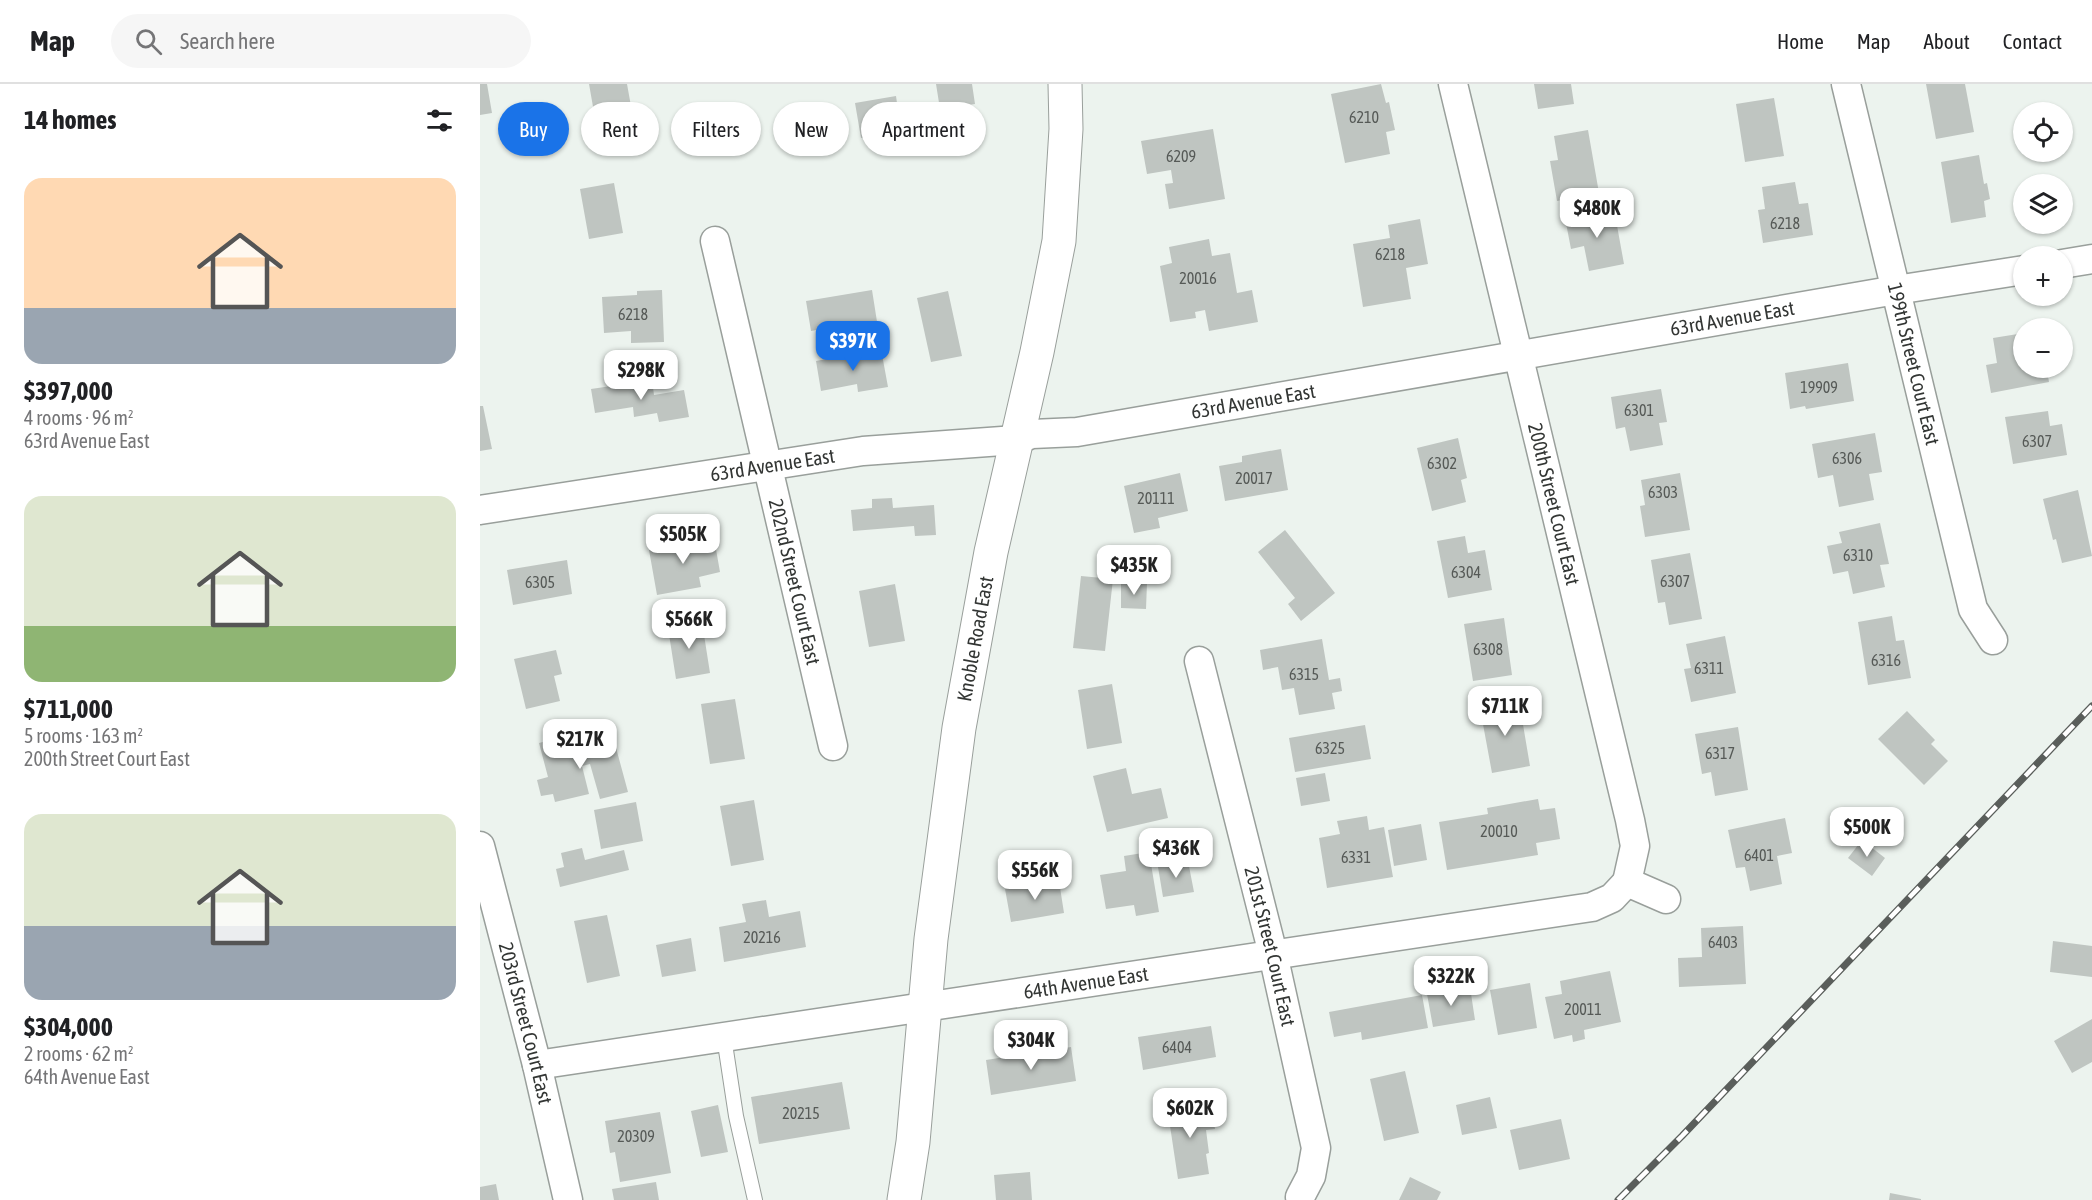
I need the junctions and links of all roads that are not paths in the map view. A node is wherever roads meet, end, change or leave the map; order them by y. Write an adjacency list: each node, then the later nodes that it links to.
1 (1065, 84): 10 (street, Knoble Road East)
2 (1453, 84): 9 (street, 200th Street Court East)
3 (1846, 84): 8 (street, 199th Street Court East)
4 (715, 241): 11 (street, 202nd Street Court East)
5 (2092, 259): 6 (street)
6 (2073, 262)
7 (2013, 272): 8 (street, 63rd Avenue East)
8 (1896, 290): 9 (street, 63rd Avenue East); 13 (street, 199th Street Court East)
9 (1519, 355): 10 (street, 63rd Avenue East); 17 (street, 200th Street Court East)
10 (1016, 440): 11 (street, 63rd Avenue East); 20 (street, Knoble Road East)
11 (767, 465): 12 (street, 63rd Avenue East); 15 (street, 202nd Street Court East)
12 (480, 510)
13 (1993, 640)
14 (1199, 661): 19 (street, 201st Street Court East)
15 (832, 746)
16 (480, 846): 22 (street, 203rd Street Court East)
17 (1627, 882): 18 (street); 19 (street, 64th Avenue East)
18 (1666, 899)
19 (1273, 954): 20 (street, 64th Avenue East); 23 (street, 201st Street Court East)
20 (926, 1007): 21 (street, 64th Avenue East); 26 (street, Knoble Road East)
21 (724, 1037): 22 (street, 64th Avenue East); 25 (lane)
22 (537, 1065): 24 (street, 203rd Street Court East)
23 (1300, 1197)
24 (568, 1200)
25 (755, 1200)
26 (904, 1200)

